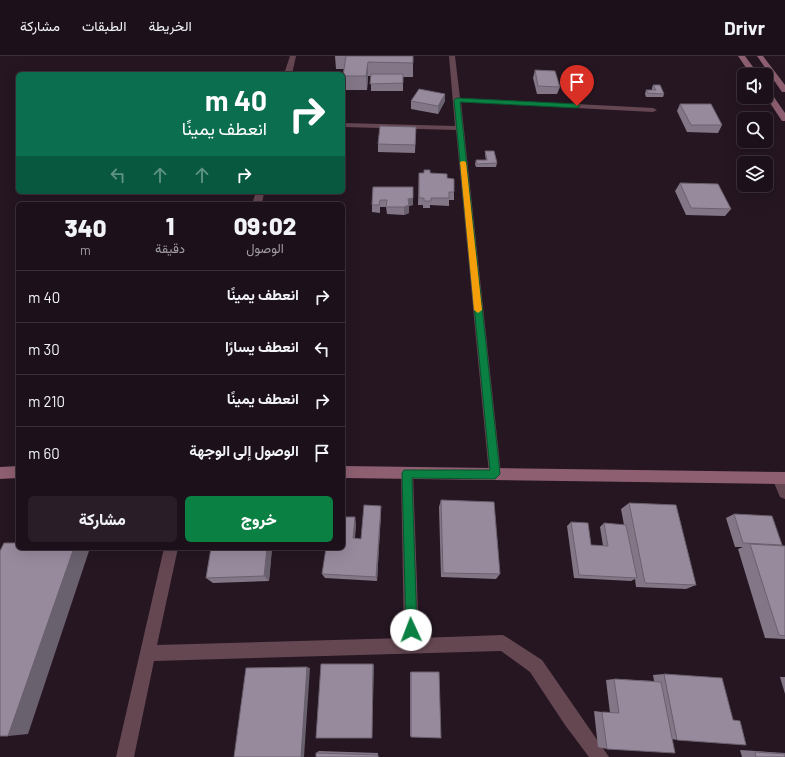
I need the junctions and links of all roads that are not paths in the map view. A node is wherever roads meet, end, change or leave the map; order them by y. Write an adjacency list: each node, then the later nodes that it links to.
1 (292, 56): 6 (street)
2 (452, 56): 8 (street)
3 (741, 56): 5 (street)
4 (760, 56): 7 (street)
5 (749, 68)
6 (288, 72)
7 (785, 90)
8 (457, 100): 10 (street); 13 (street)
9 (773, 102): 11 (street)
10 (653, 110)
11 (785, 119)
12 (345, 124): 13 (street)
13 (460, 128): 18 (street)
14 (16, 472): 16 (street)
15 (345, 472): 17 (street)
16 (0, 473)
17 (407, 473): 18 (street); 22 (street)
18 (495, 474): 19 (street)
19 (782, 478): 20 (street)
20 (785, 493)
21 (171, 550): 23 (street)
22 (412, 645): 23 (street); 25 (street)
23 (148, 653): 24 (street)
24 (125, 757)
25 (600, 757)

